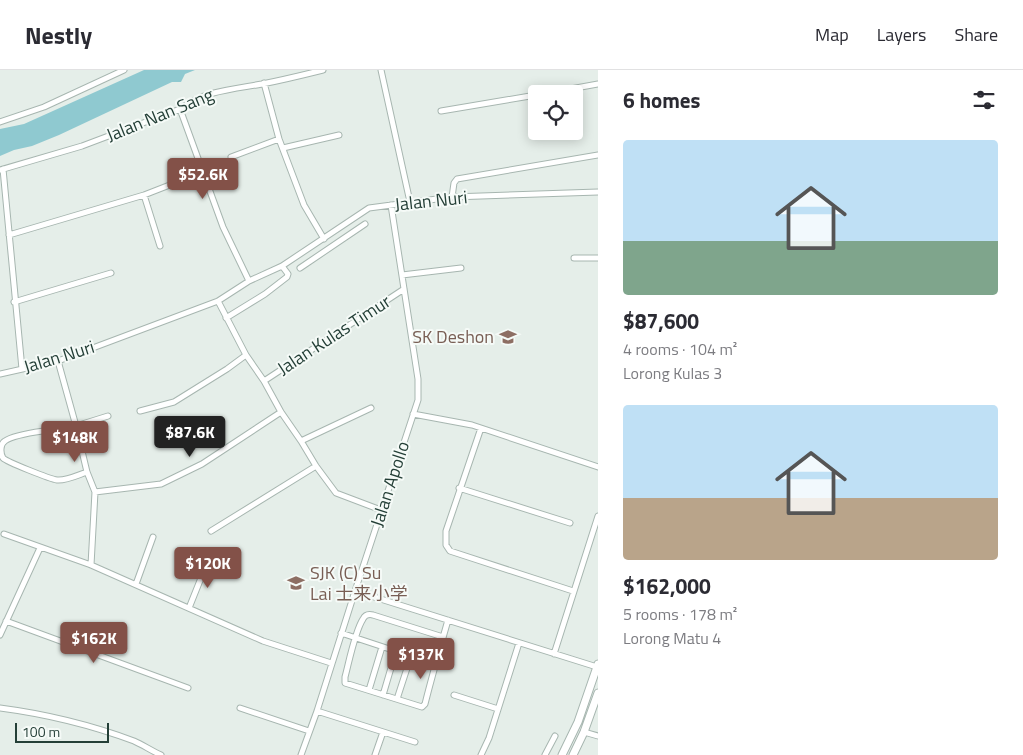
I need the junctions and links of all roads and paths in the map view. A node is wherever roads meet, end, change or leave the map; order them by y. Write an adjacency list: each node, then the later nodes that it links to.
1 (124, 70): 12 (street)
2 (323, 70): 4 (street, Jalan Nan Sang)
3 (381, 70): 23 (street)
4 (264, 83): 10 (street, Jalan Nan Sang); 14 (street)
5 (598, 84): 6 (street)
6 (586, 86): 7 (street); 8 (street)
7 (583, 87)
8 (586, 94)
9 (528, 96): 11 (street)
10 (180, 108): 18 (street, Jalan Nan Sang); 19 (street)
11 (441, 111)
12 (0, 122)
13 (339, 135): 15 (street)
14 (279, 139): 15 (street); 17 (street)
15 (283, 148): 29 (street)
16 (598, 155): 22 (street)
17 (231, 157)
18 (2, 170): 28 (street)
19 (204, 172): 21 (street); 40 (street)
20 (598, 192): 22 (street, Jalan Nuri)
21 (144, 194): 28 (street); 30 (street)
22 (452, 197): 23 (street, Jalan Nuri)
23 (410, 202): 24 (street, Jalan Nuri)
24 (391, 205): 25 (street, Jalan Nuri); 39 (street, Jalan Apollo)
25 (347, 222): 27 (street); 29 (street, Jalan Nuri)
26 (365, 224): 27 (street)
27 (353, 231): 34 (street)
28 (9, 235): 43 (street)
29 (324, 239): 31 (street, Jalan Nuri)
30 (160, 246)
31 (304, 252): 34 (street); 35 (street, Jalan Nuri)
32 (574, 258): 33 (street)
33 (598, 258)
34 (310, 261): 36 (street)
35 (282, 266): 40 (street, Jalan Nuri); 44 (street)
36 (300, 268)
37 (460, 268): 39 (street)
38 (111, 273): 43 (street)
39 (402, 275): 41 (street, Jalan Apollo)
40 (249, 281): 42 (street, Jalan Nuri)
41 (404, 289): 49 (street, Jalan Kulas Timur); 53 (street, Jalan Apollo)
42 (218, 301): 44 (street); 46 (street, Jalan Nuri)
43 (14, 302): 47 (street)
44 (226, 318): 45 (street)
45 (246, 355): 49 (street); 51 (street)
46 (58, 361): 47 (street, Jalan Nuri); 55 (street)
47 (22, 369): 48 (street, Jalan Nuri)
48 (0, 374)
49 (264, 381): 52 (street)
50 (371, 408): 58 (street)
51 (140, 411)
52 (281, 412): 58 (street); 63 (street)
53 (412, 414): 56 (street); 64 (street, Jalan Apollo)
54 (108, 416): 55 (street)
55 (76, 426): 61 (street)
56 (481, 428): 60 (street); 62 (street)
57 (50, 430): 61 (street)
58 (302, 441): 59 (street)
59 (316, 466): 64 (street); 67 (street)
60 (598, 467)
61 (87, 472): 63 (street)
62 (459, 488): 66 (street); 75 (street)
63 (95, 492): 72 (street)
64 (381, 510): 74 (street, Jalan Apollo)
65 (598, 516): 75 (street)
66 (570, 523)
67 (211, 531)
68 (4, 534): 70 (street)
69 (153, 537): 73 (street)
70 (40, 548): 72 (street); 78 (street)
71 (207, 562): 76 (street)
72 (91, 565): 73 (street)
73 (136, 584): 76 (street)
74 (355, 591): 77 (street); 79 (street, Jalan Apollo)
75 (573, 591): 86 (street)
76 (189, 608): 88 (street)
77 (448, 620): 81 (street); 83 (street)
78 (6, 621): 80 (street); 91 (street)
79 (341, 634): 82 (street); 88 (street, Jalan Apollo)
80 (0, 636)
81 (443, 637): 82 (street); 89 (street)
82 (356, 639): 84 (street); 92 (street)
83 (519, 643): 86 (street); 99 (street)
84 (382, 647): 85 (street); 92 (street)
85 (396, 651): 87 (street); 94 (street)
86 (554, 654): 90 (street)
87 (411, 656): 89 (street); 96 (street)
88 (331, 663): 100 (street, Jalan Apollo)
89 (435, 664): 96 (street)
90 (597, 665): 112 (street)
91 (188, 688)
92 (369, 690): 94 (street)
93 (598, 693): 103 (street)
94 (383, 695): 96 (street)
95 (454, 695): 99 (street)
96 (397, 699)
97 (0, 708): 107 (street)
98 (240, 708): 101 (street)
99 (498, 710): 110 (street)
100 (317, 711): 101 (street, Jalan Apollo); 102 (street)
101 (309, 732): 108 (street, Jalan Apollo)
102 (382, 732): 106 (street); 109 (street)
103 (584, 732): 105 (street); 113 (street)
104 (555, 736): 111 (street)
105 (598, 736)
106 (415, 742)
107 (162, 755)
108 (302, 755)
109 (375, 755)
110 (481, 755)
111 (545, 755)
112 (562, 755)
113 (573, 755)

